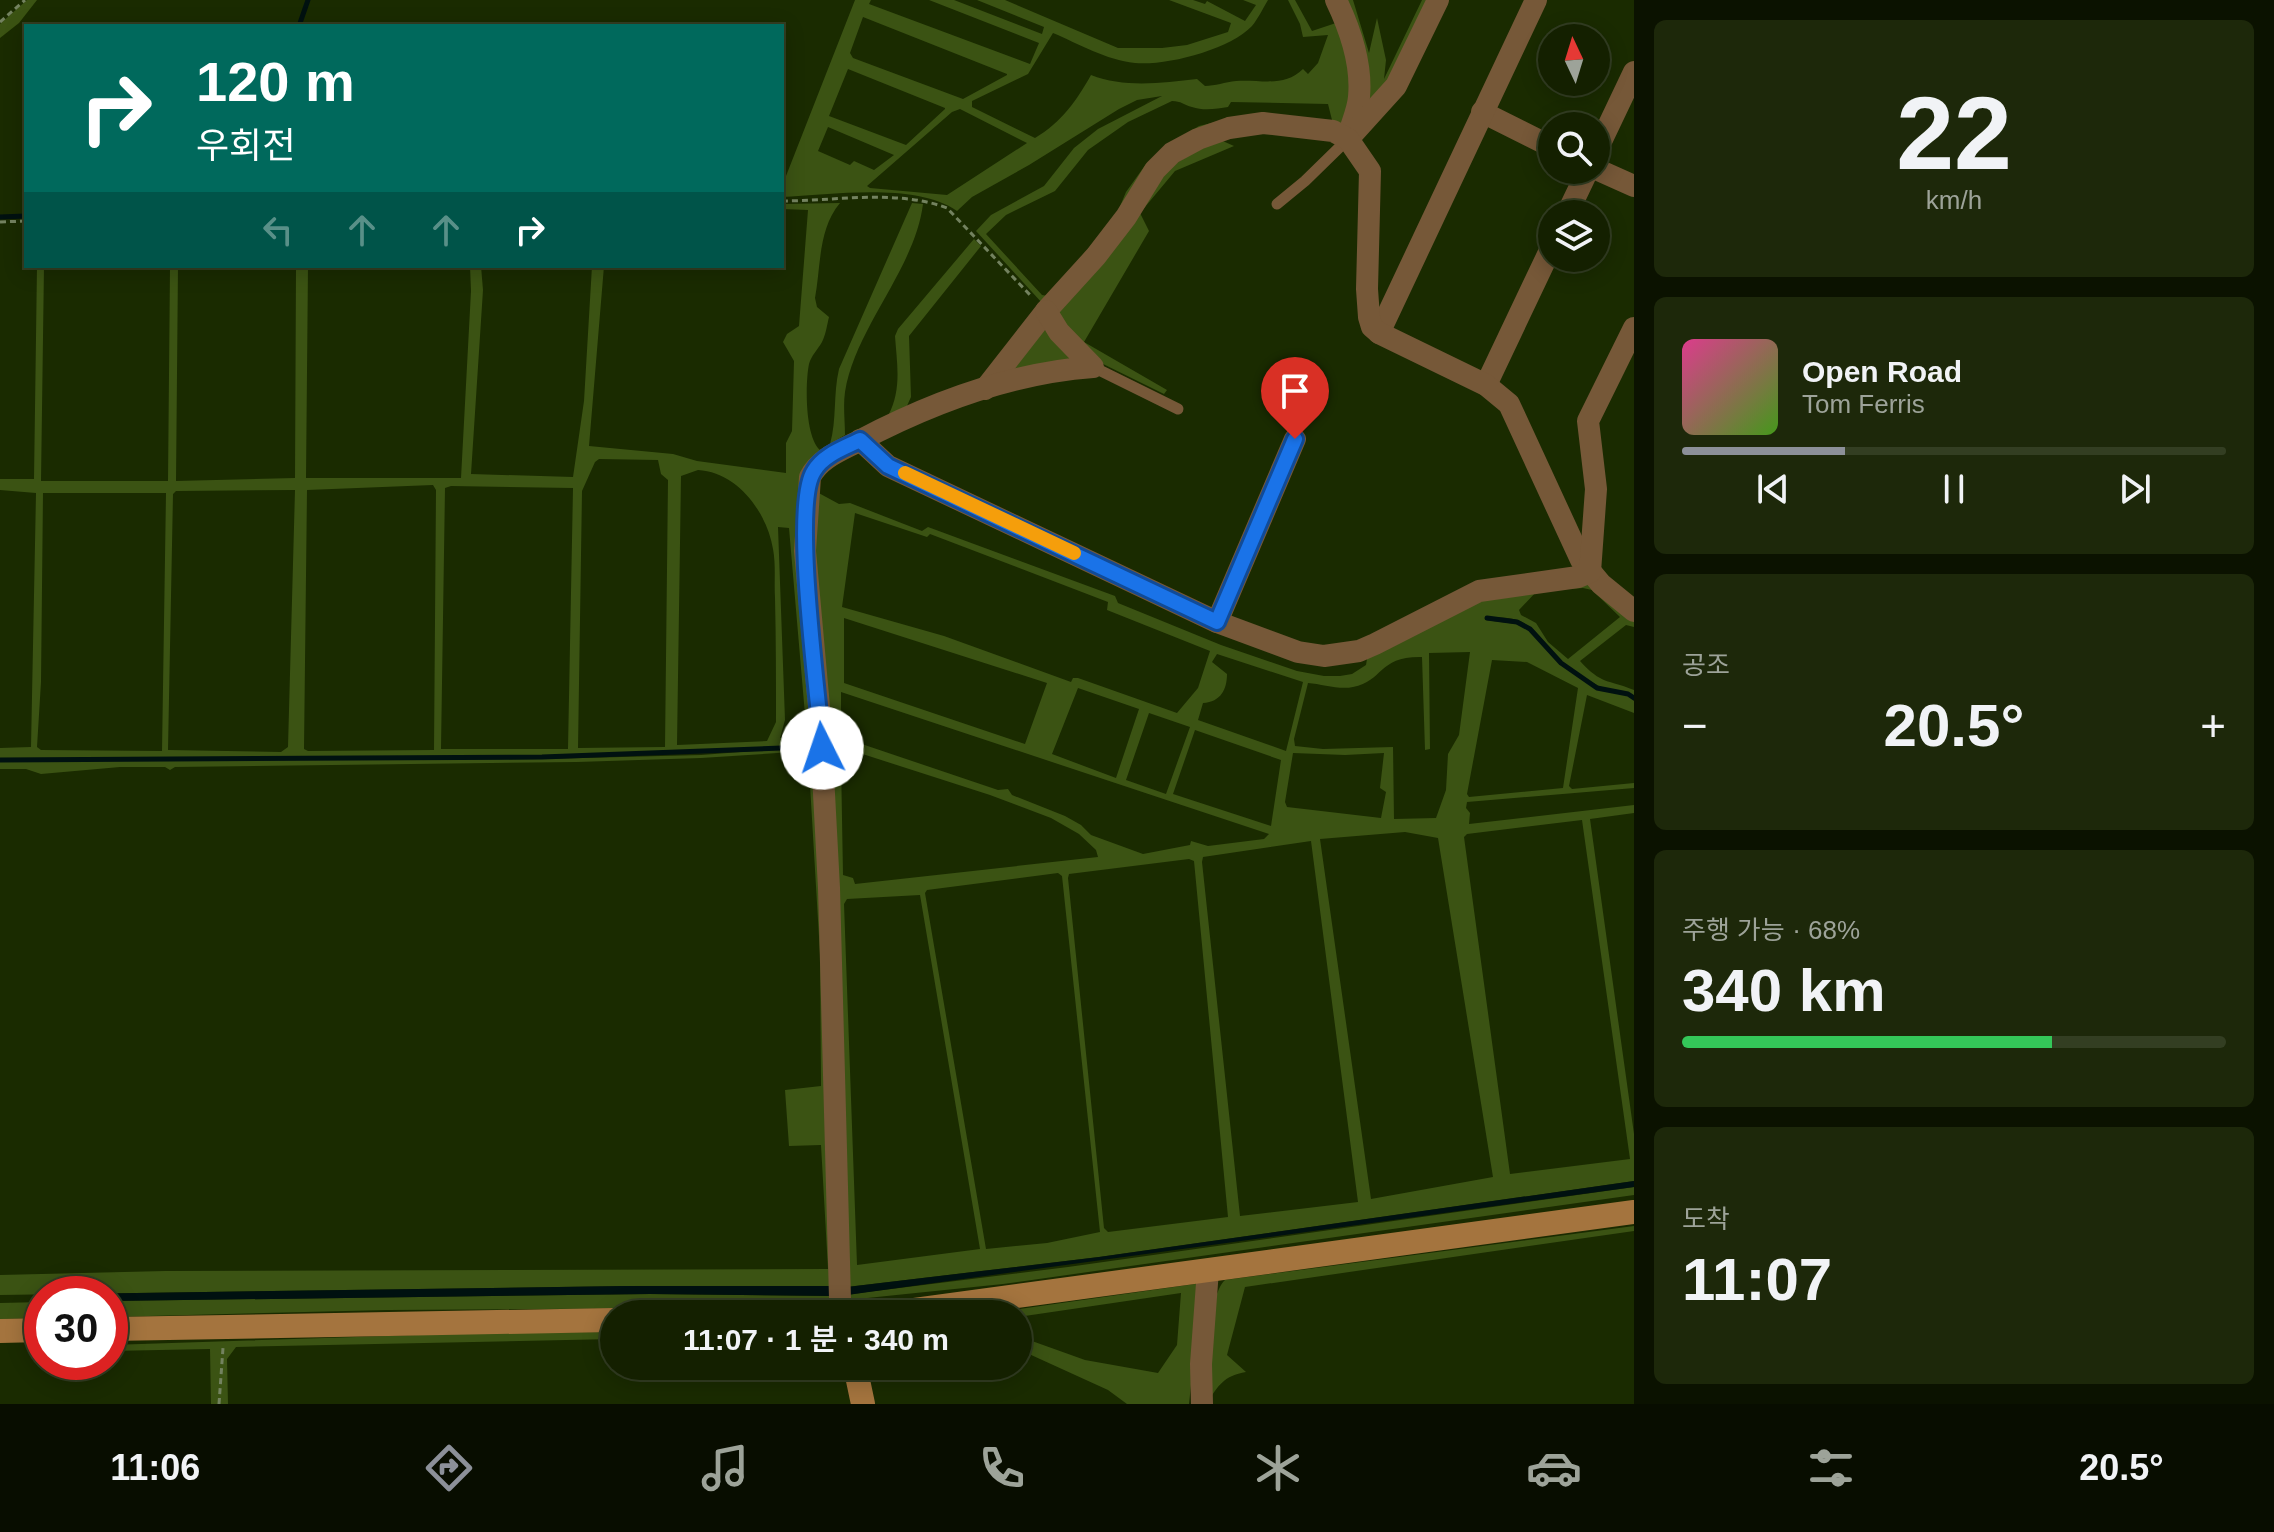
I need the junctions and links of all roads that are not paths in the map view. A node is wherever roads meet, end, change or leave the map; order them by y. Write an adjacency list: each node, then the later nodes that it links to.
1 (1336, 0): 7 (street)
2 (1438, 0): 7 (street)
3 (1536, 0): 5 (street)
4 (1634, 72): 6 (street)
5 (1482, 112): 8 (street); 15 (street)
6 (1610, 123)
7 (1348, 139): 11 (lane); 13 (street); 15 (street)
8 (1538, 140)
9 (1610, 175): 10 (street)
10 (1634, 186)
11 (1277, 204)
12 (1540, 272): 17 (street)
13 (1046, 311): 16 (street); 18 (street)
14 (1634, 328): 22 (street)
15 (1379, 333): 17 (street)
16 (1093, 367): 18 (street); 19 (lane)
17 (1486, 385): 22 (street)
18 (985, 389): 21 (street)
19 (1178, 409)
20 (1295, 439): 24 (street)
21 (860, 440): 24 (street); 27 (street)
22 (1590, 572): 23 (street); 24 (street)
23 (1634, 611)
24 (1217, 622)
25 (1634, 1212): 26 (main road)
26 (1208, 1270): 28 (main road); 35 (street)
27 (840, 1300)
28 (988, 1300)
29 (600, 1320): 30 (main road)
30 (128, 1329)
31 (24, 1330): 32 (main road)
32 (0, 1331)
33 (858, 1380): 34 (main road)
34 (863, 1404)
35 (1202, 1404)

